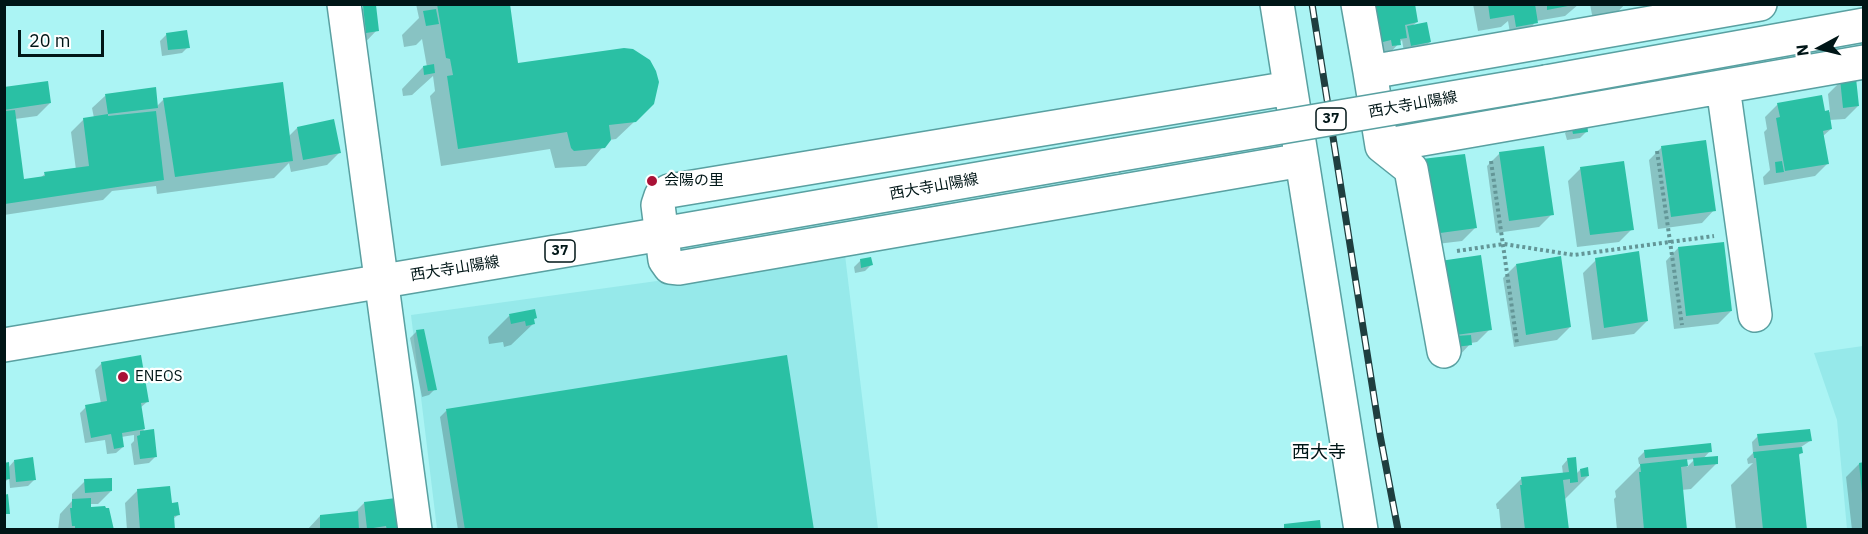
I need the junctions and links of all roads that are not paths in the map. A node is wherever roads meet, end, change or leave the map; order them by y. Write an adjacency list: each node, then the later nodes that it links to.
1 (344, 4): 13 (street)
2 (1277, 4): 9 (street)
3 (1358, 4): 7 (street)
4 (1745, 6): 7 (street)
5 (1863, 25): 12 (street, 西大寺山陽線 / 37, bridge)
6 (1863, 62): 8 (street)
7 (1370, 72): 10 (street)
8 (1723, 87): 10 (street); 14 (street)
9 (1290, 88): 11 (street); 12 (street)
10 (1382, 146): 16 (street)
11 (1302, 160): 12 (street); 18 (street)
12 (662, 234): 13 (street, 西大寺山陽線 / 37)
13 (380, 281): 15 (street, 西大寺山陽線 / 37); 17 (street)
14 (1755, 315)
15 (4, 345)
16 (1444, 351)
17 (415, 530)
18 (1361, 530)

